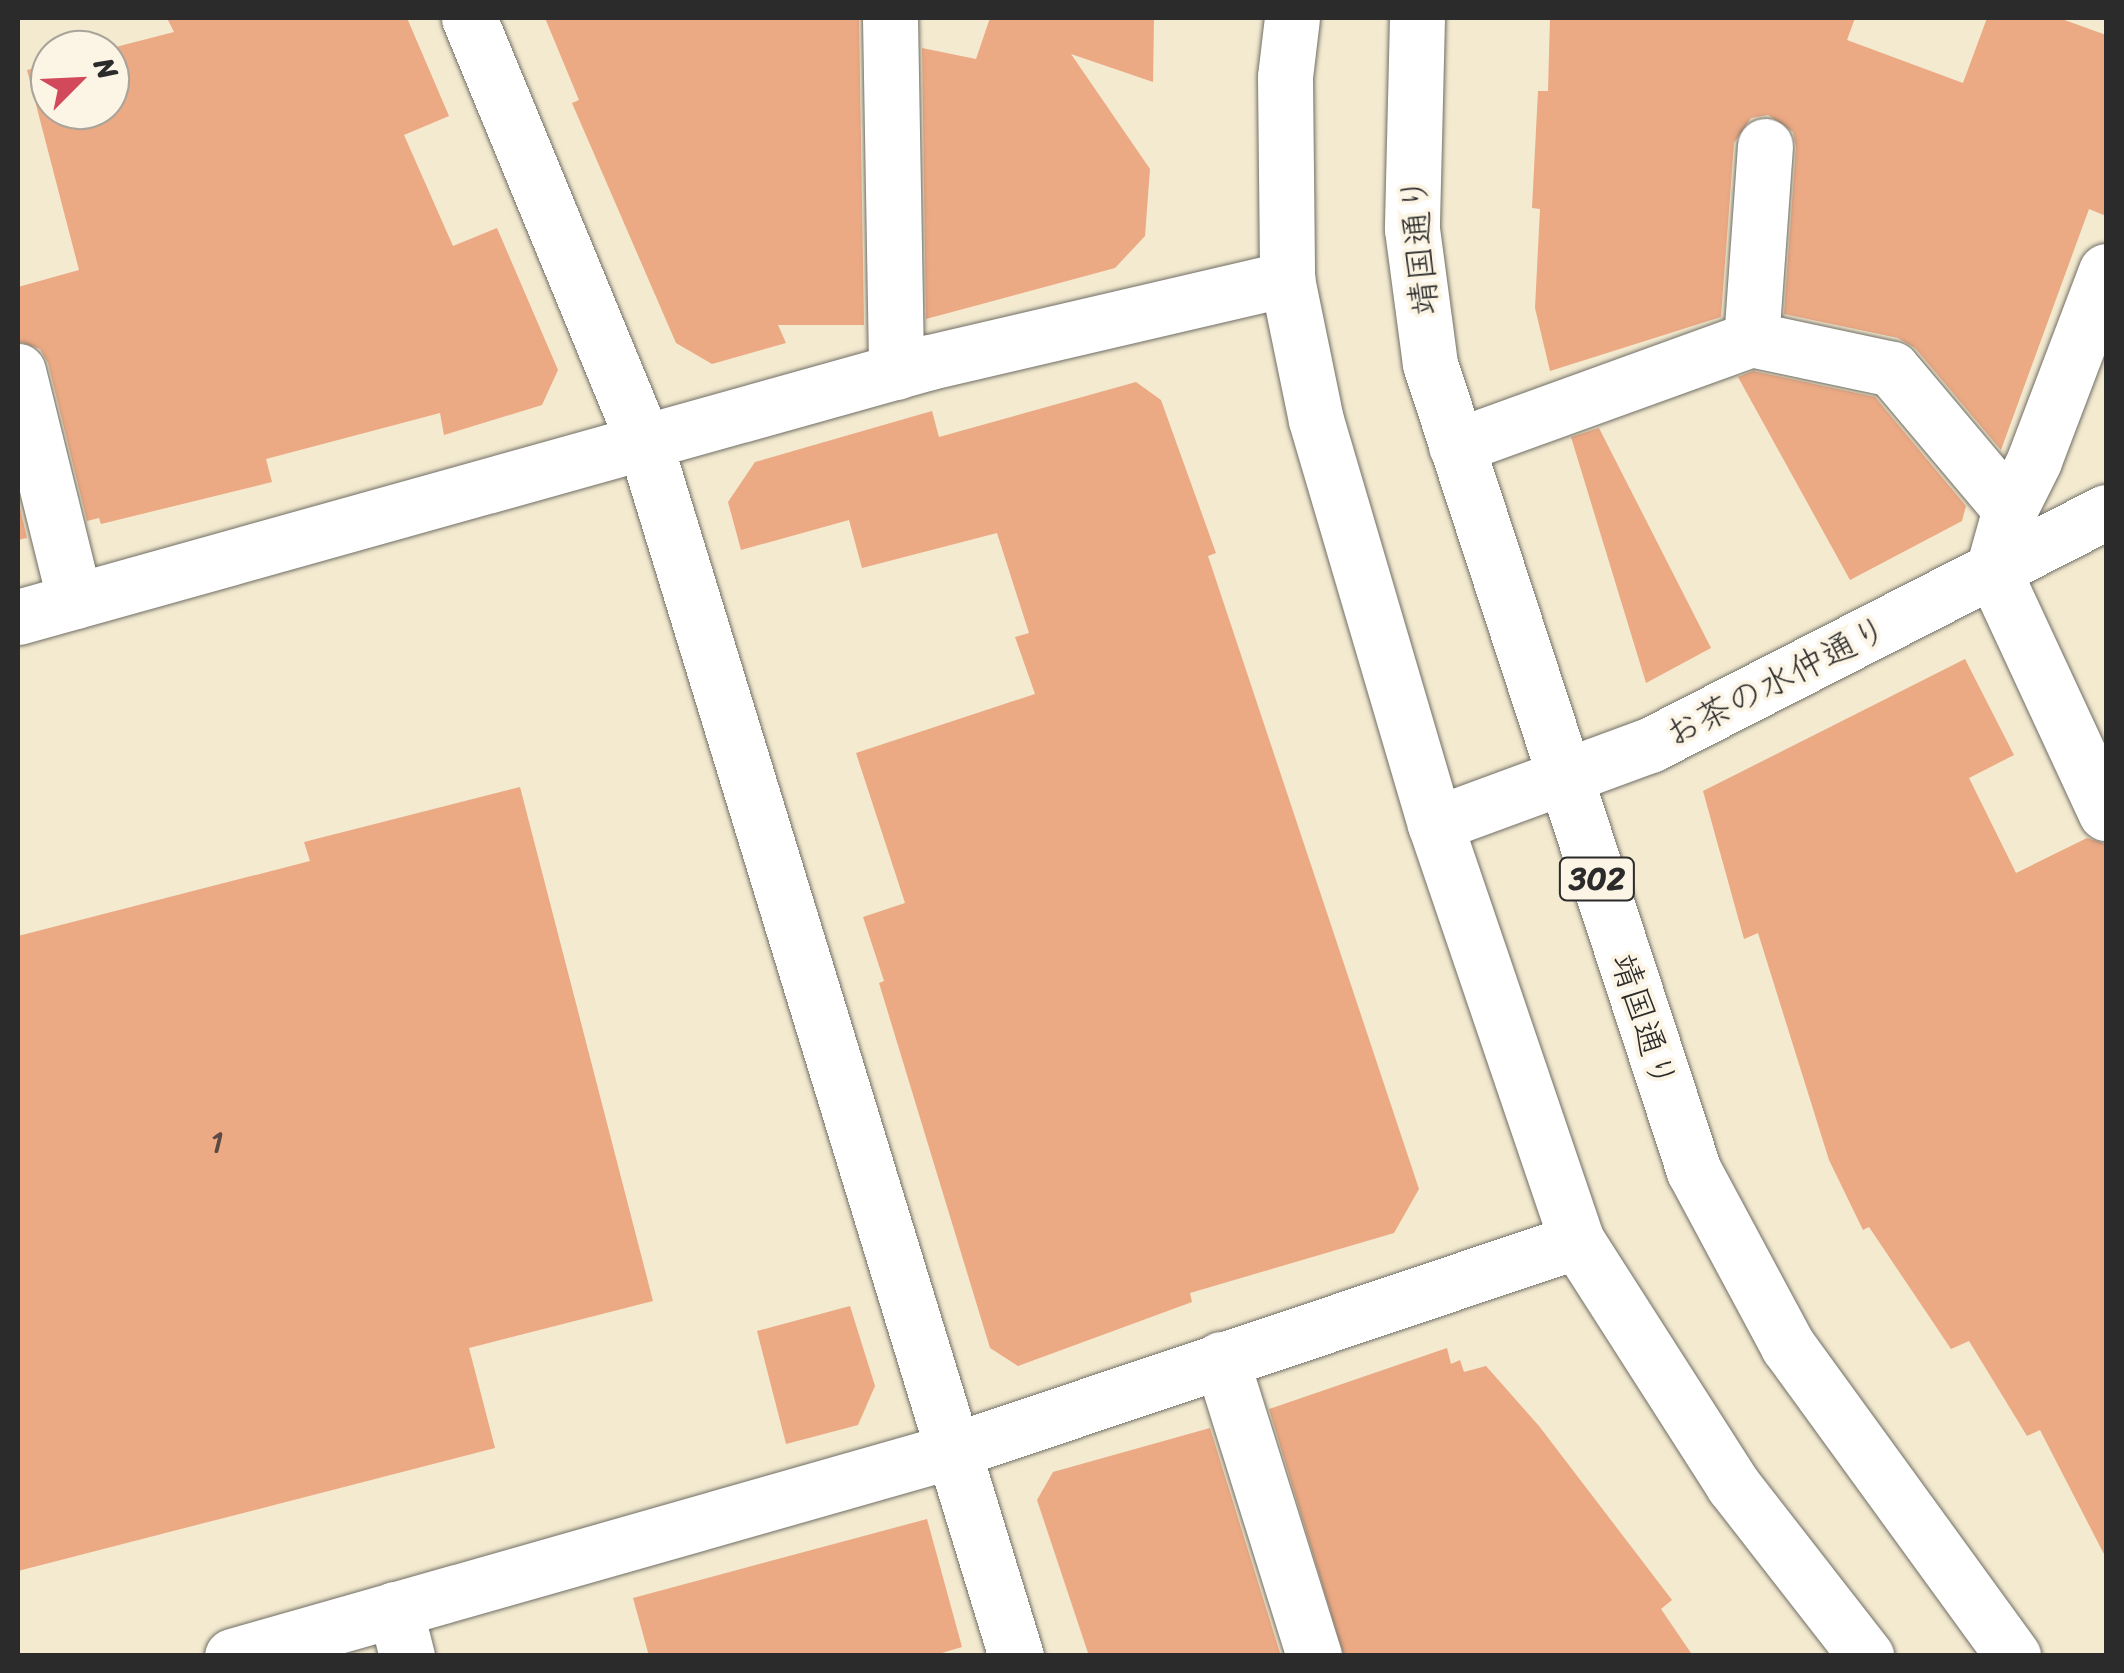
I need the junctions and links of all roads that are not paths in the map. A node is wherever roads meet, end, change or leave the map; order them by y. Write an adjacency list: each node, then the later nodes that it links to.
1 (469, 18): 11 (street)
2 (890, 18): 10 (street)
3 (1292, 18): 7 (street)
4 (1417, 18): 12 (street, 靖国通り / 302)
5 (1764, 146): 8 (street)
6 (2106, 270): 13 (street)
7 (1286, 279): 10 (street); 20 (street)
8 (1751, 339): 12 (street); 13 (street)
9 (18, 371): 16 (street)
10 (896, 372): 11 (street)
11 (645, 444): 16 (street); 23 (street)
12 (1456, 446): 18 (street, 靖国通り / 302)
13 (2010, 509): 15 (street)
14 (2106, 512): 15 (street, お茶の水仲通り)
15 (1993, 570): 18 (street, お茶の水仲通り); 19 (street)
16 (75, 600): 17 (street)
17 (18, 616)
18 (1562, 777): 20 (street, お茶の水仲通り); 29 (street, 靖国通り / 302)
19 (2106, 813)
20 (1434, 824): 21 (street)
21 (1577, 1241): 22 (street); 28 (street)
22 (1220, 1359): 23 (street); 27 (street)
23 (954, 1450): 24 (street); 26 (street)
24 (401, 1632): 25 (street)
25 (232, 1656)
26 (1016, 1656)
27 (1314, 1656)
28 (1866, 1656)
29 (2013, 1656)

